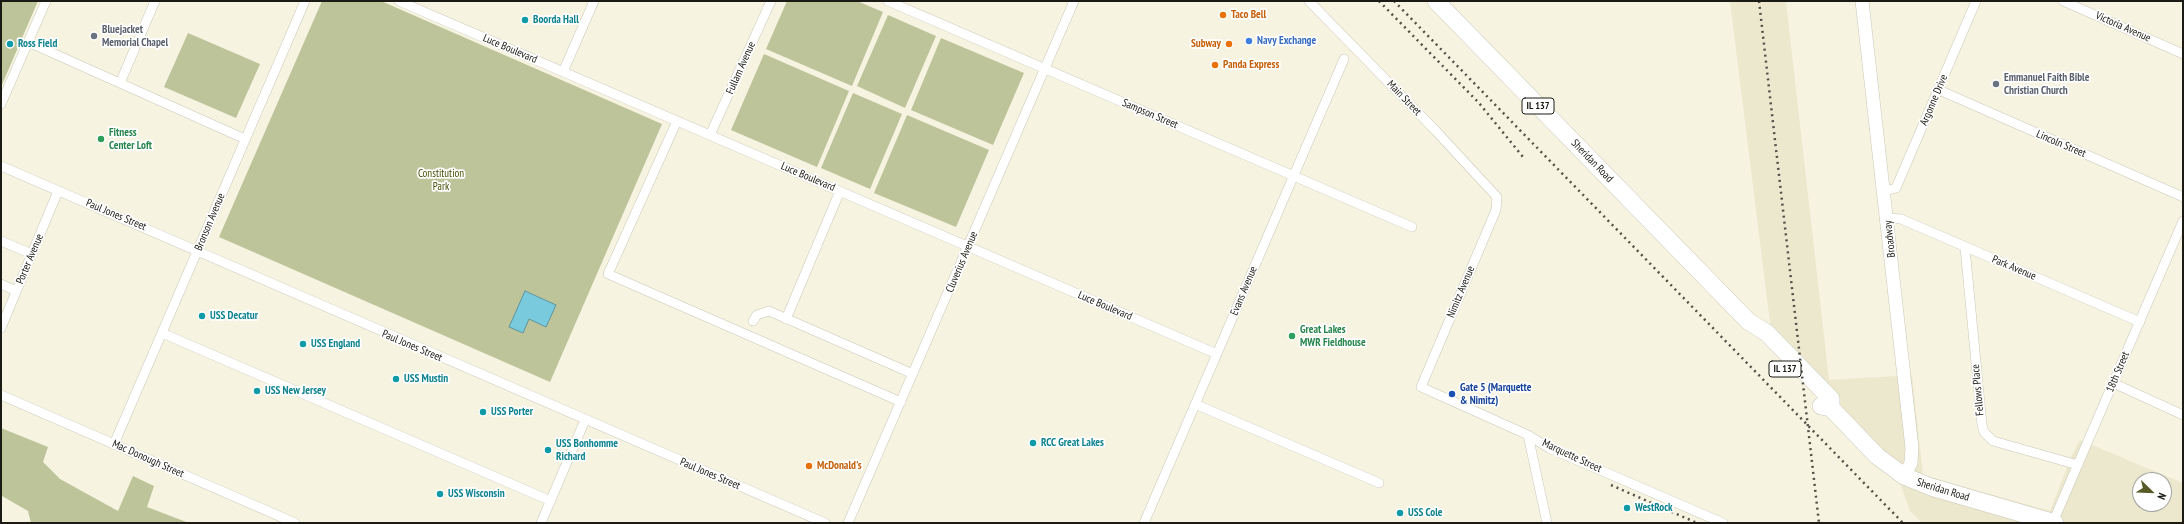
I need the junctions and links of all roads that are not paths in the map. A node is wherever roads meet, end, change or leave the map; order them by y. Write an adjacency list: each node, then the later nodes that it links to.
1 (46, 1): 14 (street)
2 (155, 1): 19 (street)
3 (305, 1): 24 (street, Bronson Avenue)
4 (399, 1): 18 (street, Luce Boulevard)
5 (594, 1): 18 (street)
6 (771, 1): 23 (street, Fullam Avenue)
7 (888, 1): 17 (street, Sampson Street)
8 (1074, 1): 17 (street, Cluverius Avenue)
9 (1309, 1): 30 (street, Main Street)
10 (1436, 1): 59 (highway, Sheridan Road / IL 137)
11 (1862, 1): 29 (street, Broadway)
12 (1976, 1): 20 (street, Argonne Drive)
13 (2063, 1): 15 (street, Victoria Avenue)
14 (28, 42): 19 (street); 21 (street)
15 (2183, 54)
16 (1344, 59): 26 (street, Evans Avenue)
17 (1044, 69): 26 (street, Sampson Street); 36 (street, Cluverius Avenue)
18 (564, 72): 22 (street, Luce Boulevard)
19 (120, 83): 24 (street)
20 (1939, 90): 29 (street, Argonne Drive); 31 (street, Lincoln Street)
21 (1, 104)
22 (677, 121): 23 (street, Luce Boulevard); 52 (street)
23 (710, 135): 28 (street, Luce Boulevard)
24 (245, 139): 38 (street, Bronson Avenue)
25 (1, 166): 27 (street, Paul Jones Street)
26 (1294, 176): 34 (street, Sampson Street); 47 (street, Evans Avenue)
27 (58, 191): 38 (street, Paul Jones Street); 39 (street, Porter Avenue)
28 (840, 191): 36 (street, Luce Boulevard); 42 (street)
29 (1885, 191): 32 (street, Broadway)
30 (1497, 197): 50 (street, Nimitz Avenue)
31 (2183, 197)
32 (1888, 218): 37 (street, Park Avenue); 59 (street, Broadway)
33 (2183, 222): 44 (street, 18th Street)
34 (1412, 227)
35 (1, 241): 39 (street)
36 (969, 247): 47 (street, Luce Boulevard); 48 (street, Cluverius Avenue)
37 (1965, 248): 44 (street, Park Avenue); 58 (street, Fellows Place)
38 (198, 250): 46 (street, Bronson Avenue); 55 (street, Paul Jones Street)
39 (32, 254): 41 (street, Porter Avenue)
40 (1, 284): 41 (street)
41 (16, 291): 45 (street, Porter Avenue)
42 (786, 319): 43 (street); 48 (street)
43 (753, 321)
44 (2140, 322): 49 (street, 18th Street)
45 (1, 328)
46 (162, 333): 57 (street, Bronson Avenue); 61 (street)
47 (1217, 354): 53 (street, Evans Avenue)
48 (913, 374): 52 (street, Cluverius Avenue)
49 (2113, 384): 54 (street); 58 (street, 18th Street)
50 (1421, 387): 56 (street, Marquette Street)
51 (1, 395): 57 (street, Mac Donough Street)
52 (901, 402): 65 (street, Cluverius Avenue)
53 (1195, 404): 60 (street); 66 (street, Evans Avenue)
54 (2183, 415)
55 (585, 420): 61 (street); 64 (street, Paul Jones Street)
56 (1528, 435): 67 (street); 68 (street, Marquette Street)
57 (114, 444): 62 (street, Mac Donough Street)
58 (2078, 465): 69 (street, 18th Street)
59 (1904, 476): 69 (highway, Sheridan Road / IL 137)
60 (1379, 483)
61 (551, 501): 63 (street)
62 (295, 523)
63 (541, 523)
64 (825, 523)
65 (848, 523)
66 (1144, 523)
67 (1547, 523)
68 (1723, 523)
69 (2054, 523)

